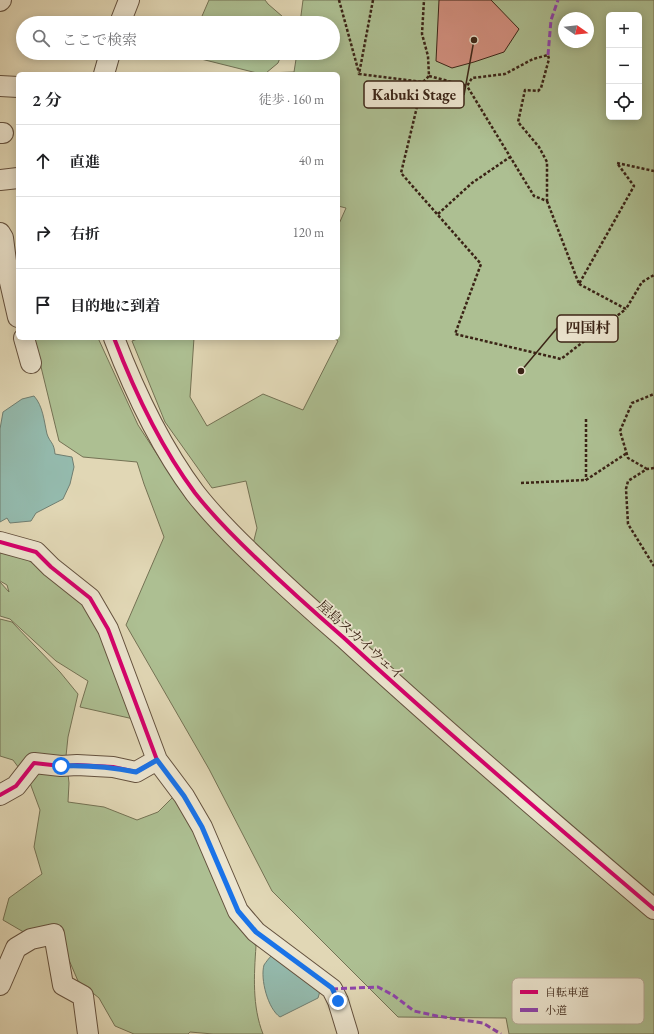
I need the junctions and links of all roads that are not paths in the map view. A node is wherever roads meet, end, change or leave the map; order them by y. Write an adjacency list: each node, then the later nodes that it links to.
1 (130, 0): 2 (street)
2 (123, 16)
3 (108, 60): 4 (street)
4 (105, 72)
5 (0, 86): 6 (street)
6 (16, 87)
7 (16, 178): 8 (street)
8 (0, 180)
9 (0, 233): 10 (street)
10 (16, 308)
11 (25, 340): 13 (street)
12 (115, 340): 17 (street, 屋島スカイウェイ)
13 (31, 363)
14 (0, 542): 15 (street)
15 (157, 760): 16 (street); 20 (street)
16 (0, 795)
17 (654, 909)
18 (0, 985): 19 (street)
19 (88, 1034)
20 (348, 1034)

